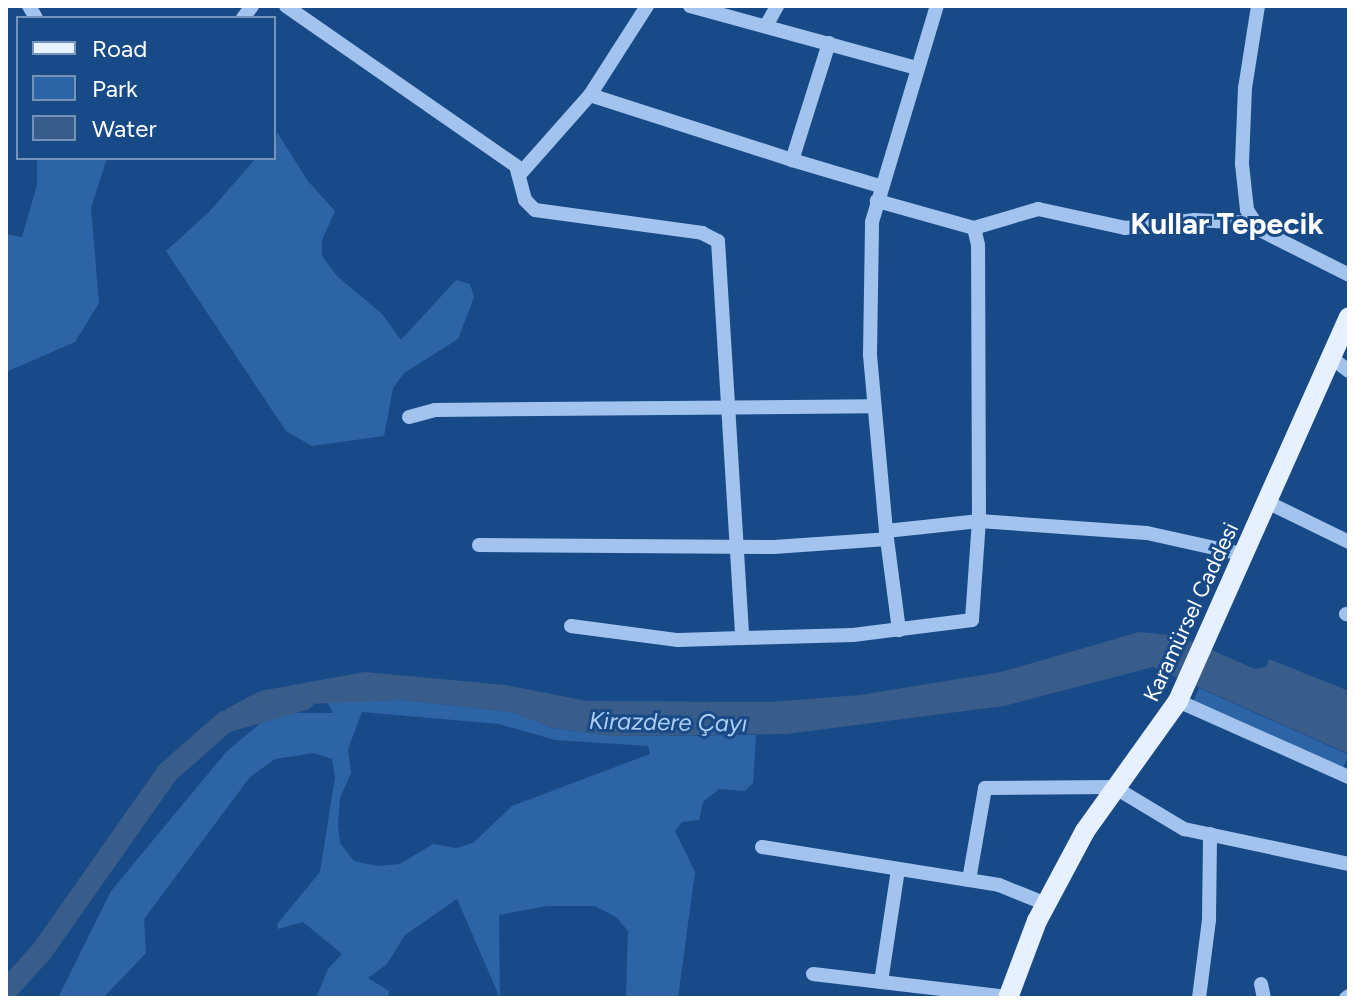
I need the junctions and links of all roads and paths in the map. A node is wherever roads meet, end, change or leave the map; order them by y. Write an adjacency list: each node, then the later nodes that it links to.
1 (286, 6): 12 (street)
2 (647, 6): 10 (street)
3 (690, 6): 7 (street)
4 (777, 6): 7 (street)
5 (937, 6): 9 (street)
6 (1258, 6): 14 (street)
7 (766, 26): 8 (street)
8 (829, 43): 9 (street); 11 (street)
9 (916, 68): 13 (street)
10 (590, 95): 11 (street); 12 (street)
11 (792, 160): 13 (street)
12 (520, 174): 20 (street)
13 (878, 194): 15 (street); 21 (street)
14 (1252, 223): 15 (street); 16 (street)
15 (974, 228): 24 (street)
16 (1349, 275)
17 (1349, 317): 18 (main road, Karamürsel Caddesi)
18 (1329, 356): 19 (street); 23 (main road, Karamürsel Caddesi)
19 (1349, 371)
20 (726, 406): 21 (street); 22 (street); 28 (street)
21 (874, 406): 25 (street)
22 (409, 417)
23 (1269, 503): 26 (street); 29 (main road, Karamürsel Caddesi)
24 (979, 521): 25 (street); 29 (street); 31 (street)
25 (886, 535): 28 (street); 31 (street)
26 (1349, 542)
27 (479, 545): 28 (street)
28 (735, 548): 32 (street)
29 (1246, 555): 33 (main road, Karamürsel Caddesi)
30 (571, 626): 32 (street)
31 (899, 630): 32 (street)
32 (742, 638)
33 (1178, 701): 34 (street); 35 (main road, Karamürsel Caddesi)
34 (1349, 777)
35 (1114, 787): 36 (street); 40 (street); 41 (main road, Karamürsel Caddesi)
36 (1210, 834): 38 (street); 45 (street)
37 (762, 847): 39 (street)
38 (1349, 864)
39 (898, 869): 40 (street); 43 (street)
40 (969, 880): 41 (street)
41 (1046, 904): 44 (main road, Karamürsel Caddesi)
42 (813, 974): 43 (street)
43 (881, 982): 44 (street)
44 (1008, 998)
45 (1199, 998)

